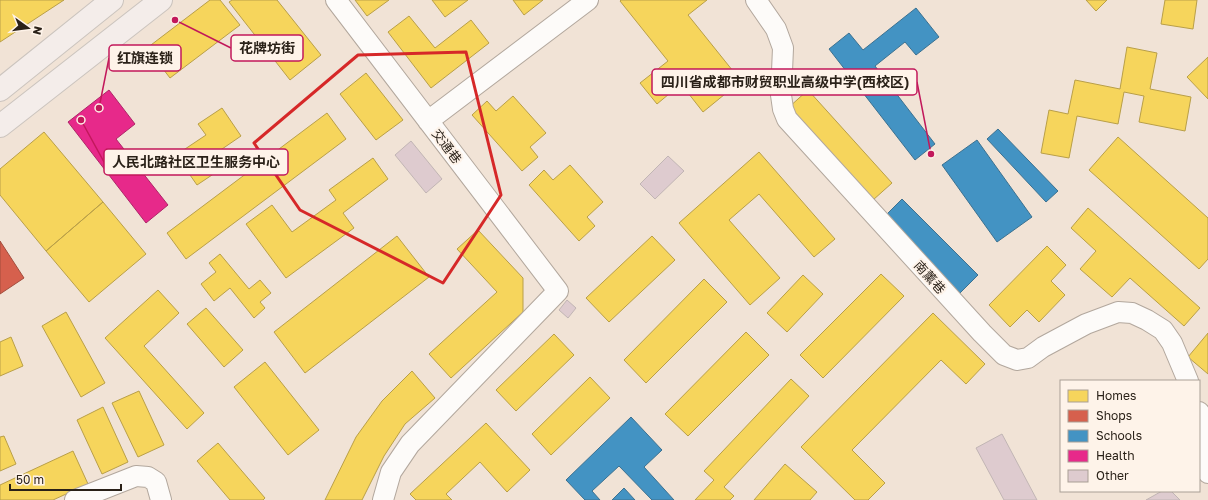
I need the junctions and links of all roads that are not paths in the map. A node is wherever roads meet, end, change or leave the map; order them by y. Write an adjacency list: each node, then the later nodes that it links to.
1 (112, 0): 6 (main road)
2 (161, 0): 8 (main road)
3 (336, 0): 7 (street, 交通巷)
4 (588, 0): 7 (street)
5 (756, 0): 9 (street, 南薰巷)
6 (0, 90)
7 (428, 121): 14 (street, 交通巷)
8 (0, 126)
9 (1188, 380)
10 (1200, 419): 11 (street)
11 (1208, 473)
12 (75, 500): 13 (street)
13 (162, 500)
14 (383, 500)

